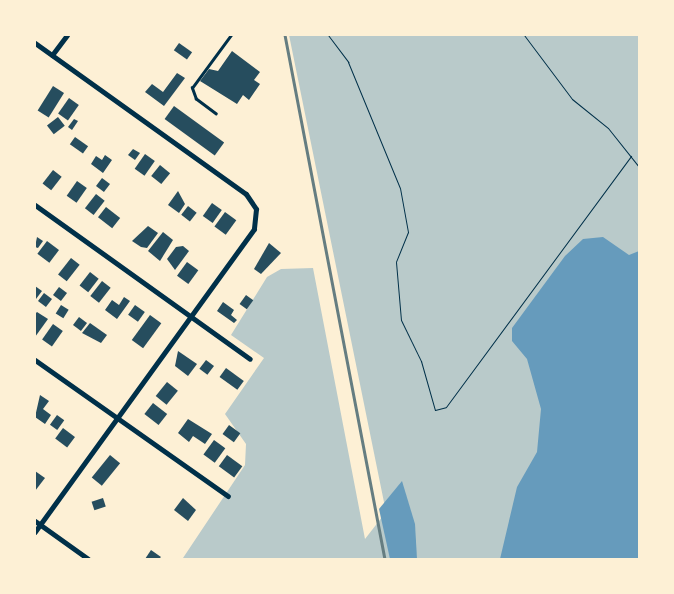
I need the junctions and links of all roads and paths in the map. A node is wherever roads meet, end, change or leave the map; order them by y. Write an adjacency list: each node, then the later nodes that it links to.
1 (67, 35): 6 (street)
2 (231, 35): 7 (lane)
3 (328, 35): 8 (path)
4 (524, 35): 8 (path)
5 (35, 43): 6 (street)
6 (52, 55): 11 (street)
7 (216, 114)
8 (631, 156): 9 (path)
9 (639, 167)
10 (35, 205): 11 (street)
11 (192, 317): 12 (street); 14 (street)
12 (250, 359)
13 (35, 360): 14 (street)
14 (118, 418): 15 (street); 16 (street)
15 (228, 496)
16 (37, 523): 17 (street); 18 (street)
17 (35, 532)
18 (88, 559)

